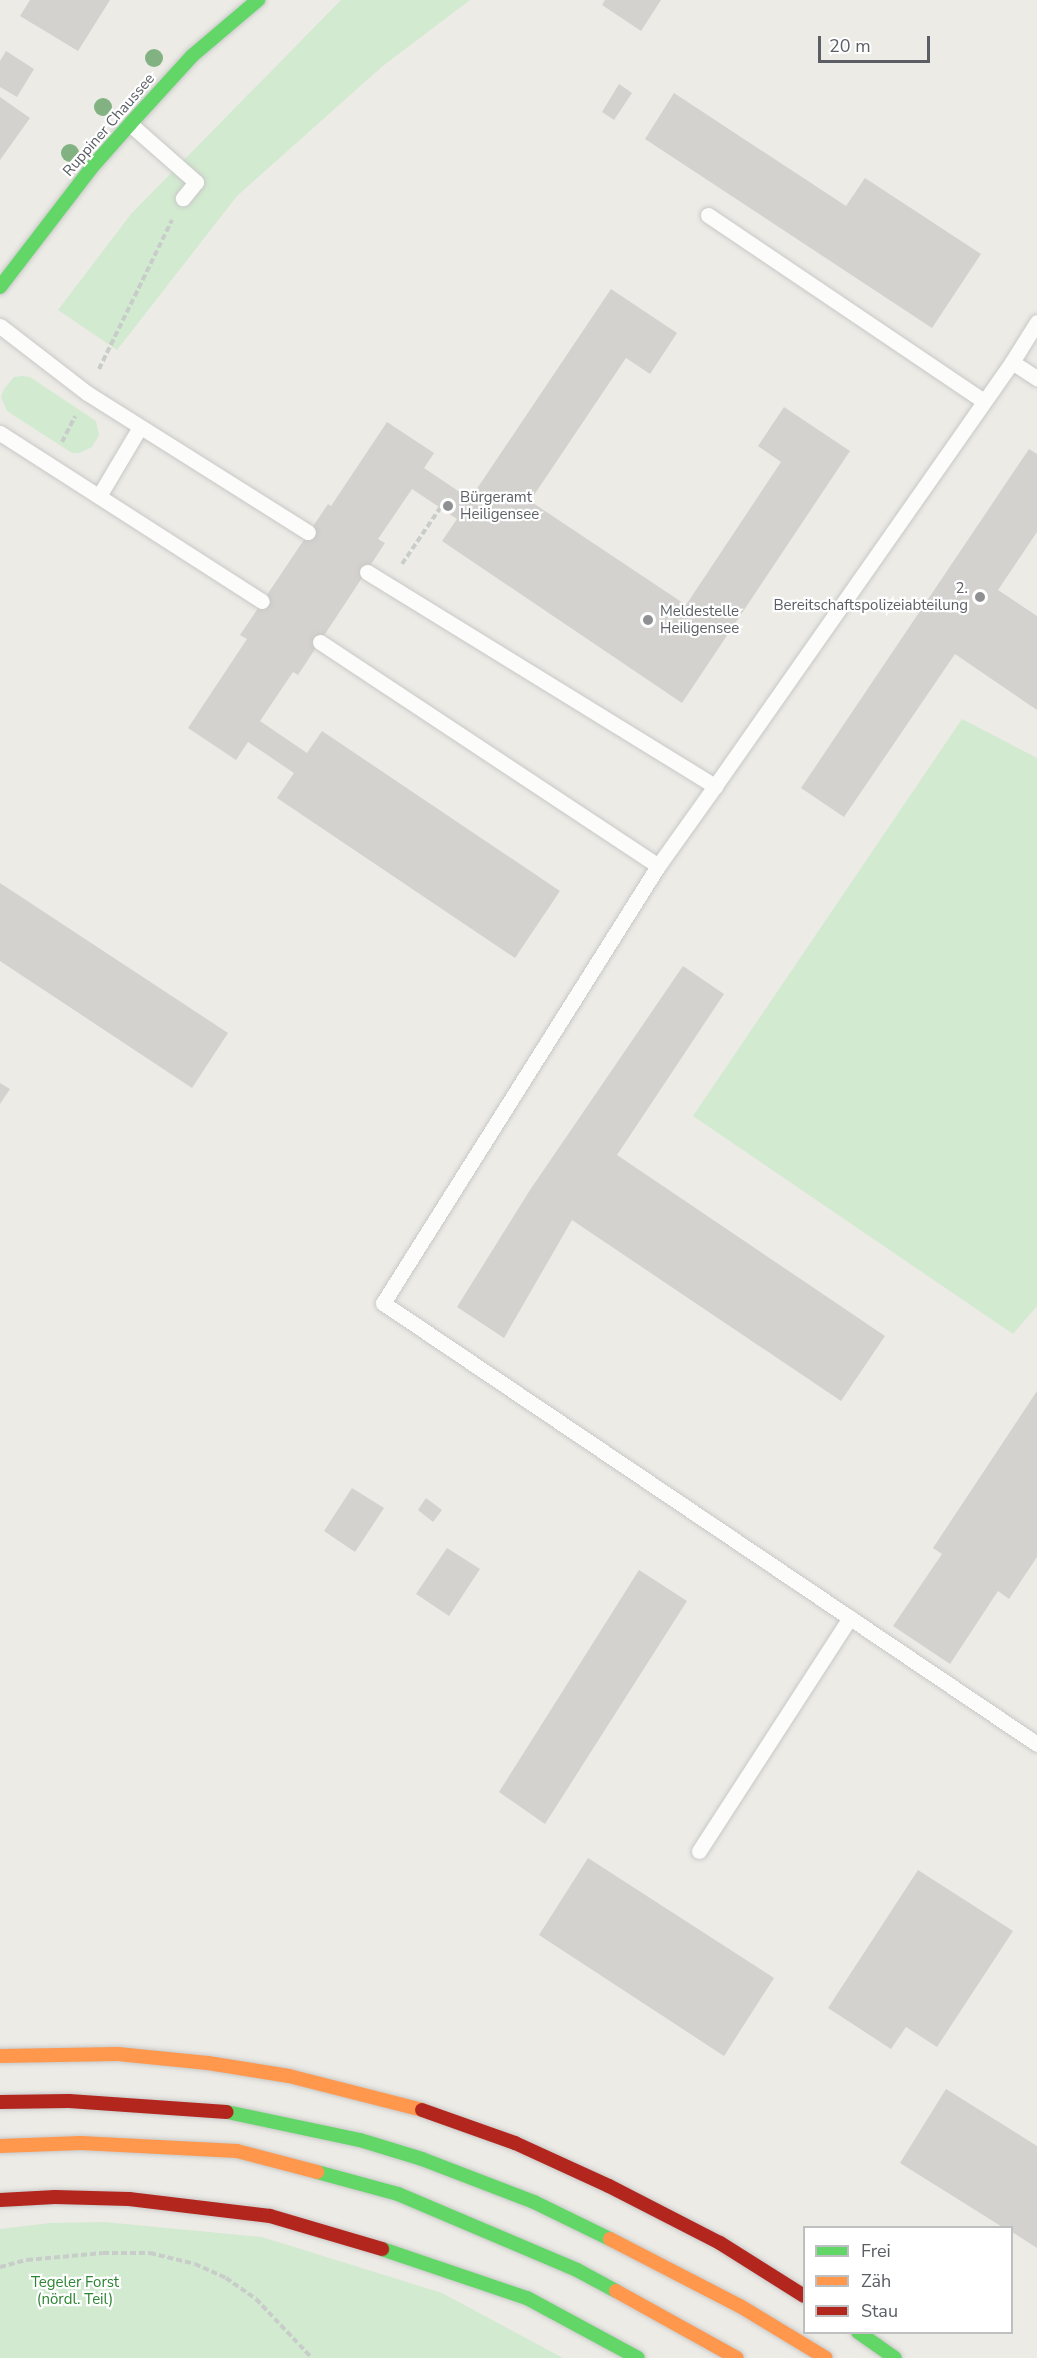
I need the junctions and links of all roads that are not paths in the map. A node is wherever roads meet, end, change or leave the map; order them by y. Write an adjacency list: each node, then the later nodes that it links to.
1 (258, 0): 2 (main road, Ruppiner Chaussee)
2 (130, 124): 3 (lane); 5 (main road, Ruppiner Chaussee)
3 (183, 198)
4 (708, 215): 10 (lane)
5 (0, 287)
6 (1037, 322): 8 (lane)
7 (0, 326): 11 (lane)
8 (1012, 362): 9 (lane); 10 (lane)
9 (1037, 378)
10 (984, 401): 18 (lane)
11 (140, 427): 13 (lane); 14 (lane)
12 (0, 433): 13 (lane)
13 (99, 496): 16 (lane)
14 (308, 532)
15 (367, 572): 18 (lane)
16 (262, 601)
17 (320, 642): 19 (lane)
18 (715, 786): 19 (lane)
19 (658, 866): 20 (lane)
20 (850, 1618): 21 (lane); 22 (lane)
21 (1037, 1744)
22 (699, 1851)
23 (0, 2056): 27 (main road)
24 (0, 2103): 31 (main road)
25 (0, 2146): 30 (main road)
26 (0, 2200): 29 (main road)
27 (803, 2295)
28 (861, 2334): 32 (main road)
29 (638, 2358)
30 (737, 2358)
31 (826, 2358)
32 (895, 2358)

